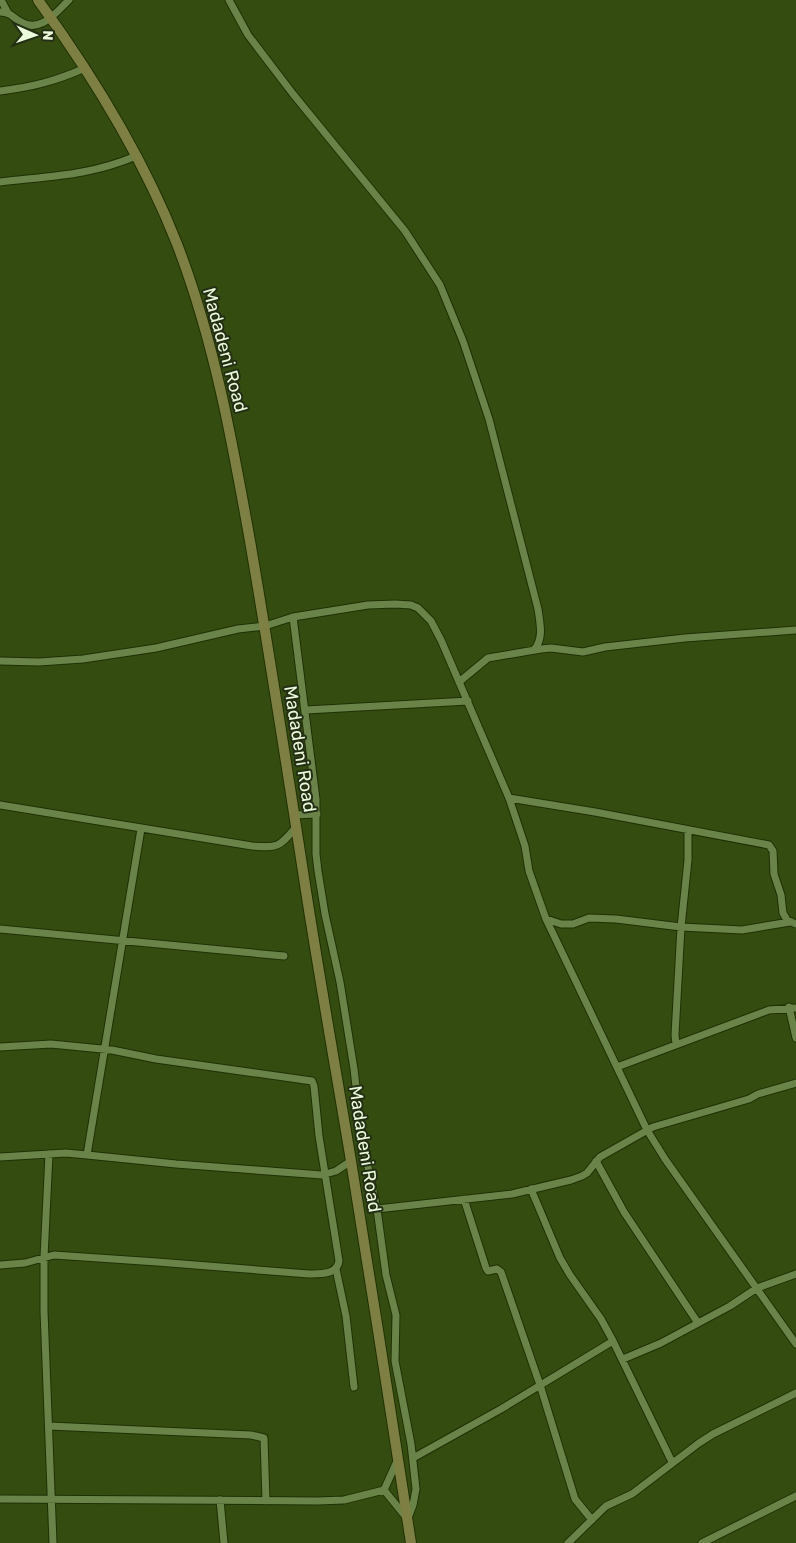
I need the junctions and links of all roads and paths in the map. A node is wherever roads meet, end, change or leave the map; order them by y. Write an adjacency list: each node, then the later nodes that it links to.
1 (1, 0): 6 (street)
2 (38, 0): 7 (street, Madadeni Road)
3 (69, 0): 7 (street)
4 (229, 0): 15 (street)
5 (0, 12): 6 (street)
6 (8, 13): 7 (street)
7 (51, 18): 8 (street, Madadeni Road)
8 (85, 68): 9 (street); 10 (street, Madadeni Road)
9 (0, 90)
10 (136, 156): 11 (street); 13 (street, Madadeni Road)
11 (0, 182)
12 (294, 617): 13 (street); 17 (street); 19 (street)
13 (265, 626): 16 (street); 23 (street, Madadeni Road)
14 (796, 630): 15 (street)
15 (534, 650): 17 (street)
16 (0, 661)
17 (459, 682): 18 (street)
18 (468, 701): 19 (street); 20 (street)
19 (306, 710): 22 (street)
20 (509, 798): 26 (street); 27 (street)
21 (0, 805): 25 (street)
22 (317, 814): 23 (street); 49 (street)
23 (294, 815): 24 (street, Madadeni Road)
24 (296, 826): 25 (street); 44 (street, Madadeni Road)
25 (141, 829): 31 (street)
26 (688, 831): 28 (street); 29 (street)
27 (546, 919): 29 (street); 38 (street)
28 (793, 923): 29 (street)
29 (680, 927): 35 (street)
30 (0, 929): 31 (street)
31 (122, 941): 32 (street); 37 (street)
32 (284, 956)
33 (793, 1008): 34 (street); 35 (street)
34 (796, 1038)
35 (676, 1044): 38 (street)
36 (0, 1046): 37 (street)
37 (104, 1049): 42 (street); 46 (street)
38 (617, 1067): 40 (street)
39 (796, 1083): 40 (street)
40 (647, 1130): 45 (street); 54 (street)
41 (49, 1154): 42 (street); 43 (street); 50 (street)
42 (88, 1155): 46 (street)
43 (0, 1157)
44 (351, 1161): 46 (street); 64 (street, Madadeni Road)
45 (596, 1161): 47 (street); 55 (street)
46 (326, 1175): 52 (street)
47 (531, 1189): 48 (street); 56 (street)
48 (464, 1199): 49 (street); 59 (street)
49 (377, 1209): 63 (street)
50 (44, 1257): 51 (street); 52 (street); 62 (street)
51 (0, 1265)
52 (336, 1270): 60 (street)
53 (796, 1274): 54 (street)
54 (757, 1288): 55 (street); 57 (street)
55 (698, 1323): 58 (street)
56 (613, 1341): 58 (street); 59 (street)
57 (796, 1344)
58 (623, 1359): 65 (street)
59 (540, 1385): 63 (street); 73 (street)
60 (354, 1387)
61 (796, 1393): 65 (street)
62 (49, 1426): 68 (street); 71 (street)
63 (413, 1458): 72 (street)
64 (398, 1459): 66 (street); 72 (street, Madadeni Road)
65 (672, 1462): 73 (street)
66 (384, 1490): 71 (street); 72 (street)
67 (796, 1496): 78 (street)
68 (52, 1498): 69 (street); 70 (street); 74 (street)
69 (0, 1499)
70 (220, 1500): 71 (street); 75 (street)
71 (266, 1501)
72 (408, 1520): 76 (street, Madadeni Road)
73 (592, 1520): 77 (street)
74 (53, 1543)
75 (224, 1543)
76 (411, 1543)
77 (568, 1543)
78 (702, 1543)

